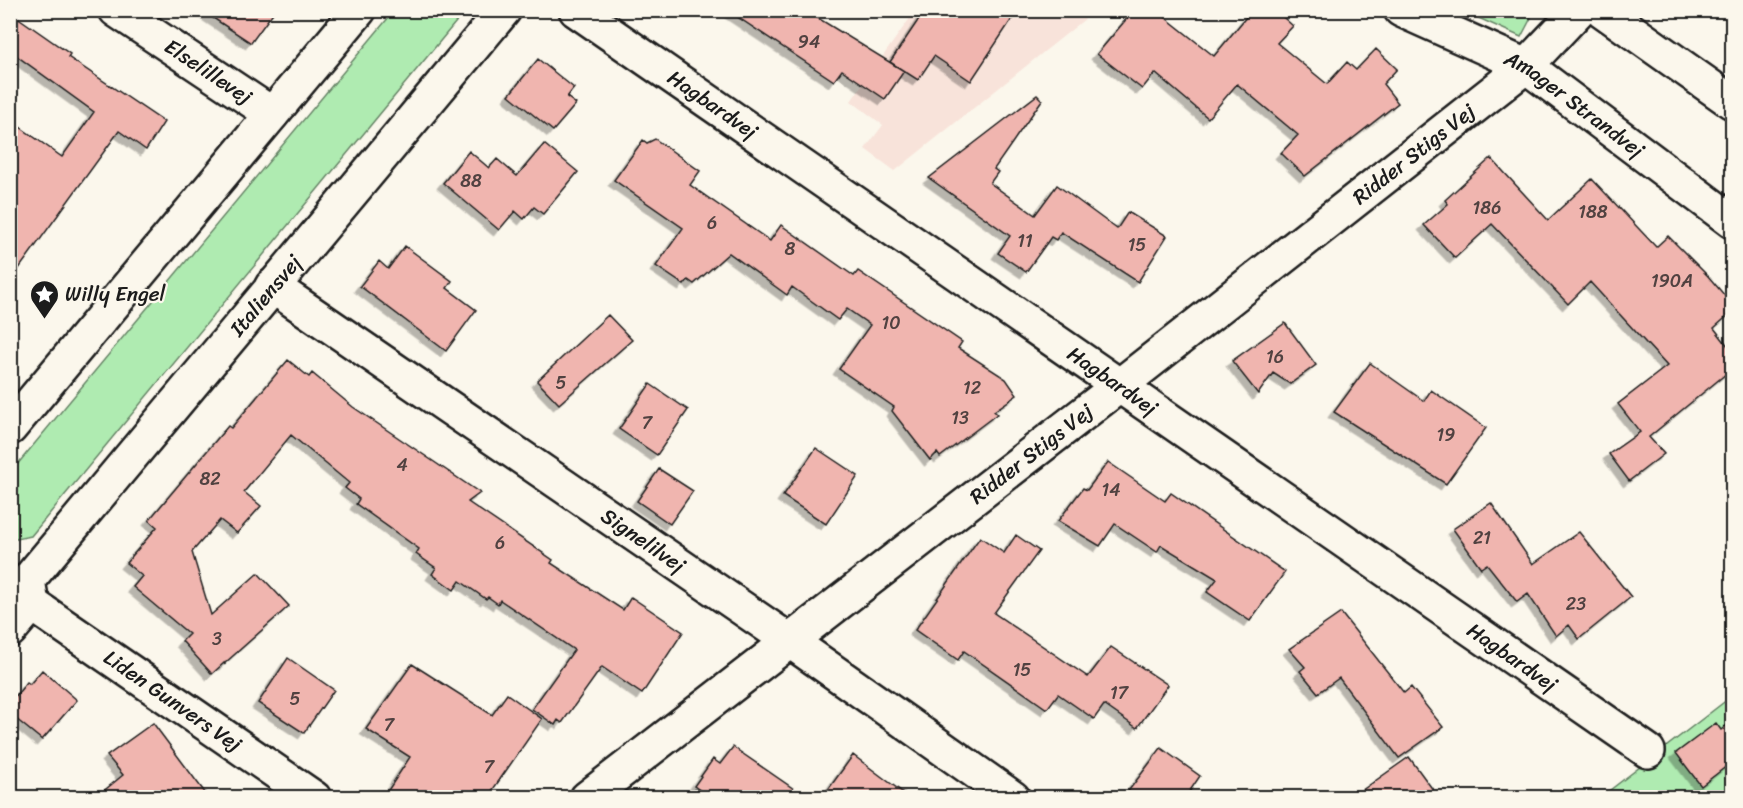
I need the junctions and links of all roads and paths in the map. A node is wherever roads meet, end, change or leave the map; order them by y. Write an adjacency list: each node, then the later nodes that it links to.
1 (116, 10): 10 (street, Elselillevej)
2 (359, 10): 10 (street)
3 (504, 10): 12 (street, Italiensvej)
4 (576, 10): 13 (street, Hagbardvej)
5 (1401, 10): 8 (street, Amager Strandvej)
6 (1579, 10): 8 (street, Ridder Stigs Vej)
7 (1602, 10): 9 (street)
8 (1526, 66): 11 (street, Amager Strandvej); 13 (street, Ridder Stigs Vej)
9 (1732, 102)
10 (272, 114): 14 (street)
11 (1732, 221)
12 (272, 286): 15 (street, Italiensvej); 17 (street, Signelilvej)
13 (1119, 386): 17 (street, Ridder Stigs Vej); 18 (street, Hagbardvej)
14 (10, 428)
15 (24, 585): 16 (street, Italiensvej); 19 (street, Liden Gunvers Vej)
16 (10, 630)
17 (790, 641): 20 (street, Ridder Stigs Vej); 21 (street, Signelilvej)
18 (1648, 751)
19 (314, 798)
20 (588, 798)
21 (1012, 798)

